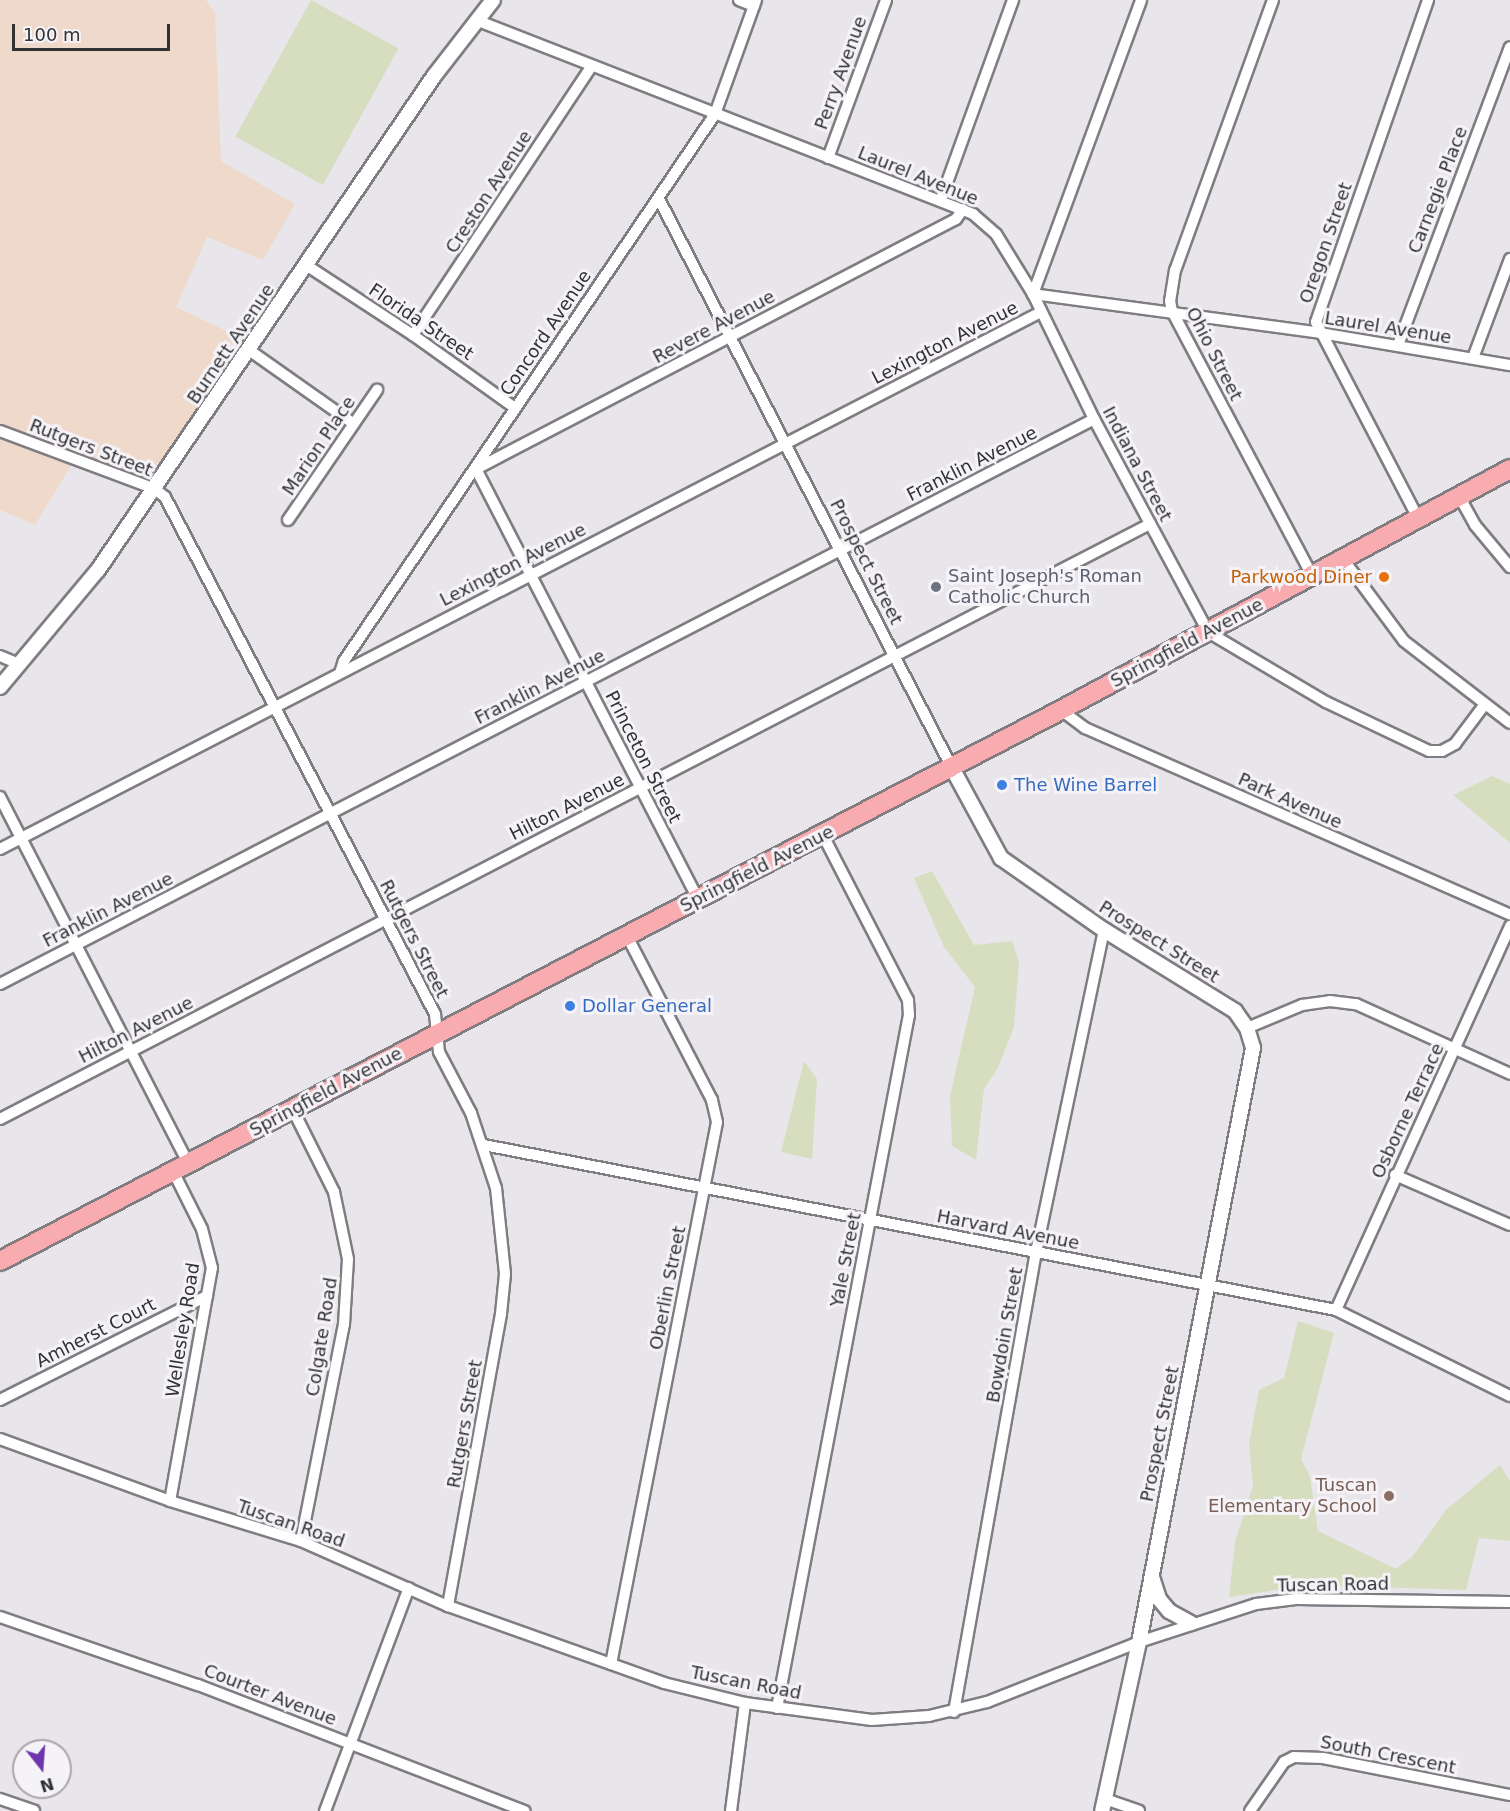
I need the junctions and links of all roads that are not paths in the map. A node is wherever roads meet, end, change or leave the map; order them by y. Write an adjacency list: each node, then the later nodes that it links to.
1 (493, 0): 9 (street, Burnett Avenue)
2 (739, 0): 8 (street)
3 (885, 0): 13 (street, Perry Avenue)
4 (1013, 0): 15 (street)
5 (1141, 0): 19 (street)
6 (1273, 0): 20 (street, Ohio Street)
7 (1428, 0): 22 (street, Oregon Street)
8 (755, 3): 12 (street, Concord Avenue)
9 (480, 11): 11 (street, Laurel Avenue); 18 (street, Burnett Avenue)
10 (1510, 47): 25 (street, Carnegie Place)
11 (591, 67): 12 (street, Laurel Avenue); 23 (street, Creston Avenue)
12 (715, 114): 13 (street, Laurel Avenue); 14 (street, Concord Avenue)
13 (828, 158): 15 (street, Laurel Avenue)
14 (659, 199): 24 (street, Prospect Street); 30 (street, Concord Avenue)
15 (941, 199): 16 (street, Laurel Avenue)
16 (963, 209): 19 (street, Laurel Avenue); 24 (street, Revere Avenue)
17 (1510, 259): 27 (street)
18 (306, 265): 23 (street, Florida Street); 26 (street, Burnett Avenue)
19 (1033, 294): 20 (street, Laurel Avenue); 21 (street, Indiana Street)
20 (1172, 311): 22 (street, Laurel Avenue); 46 (street, Ohio Street)
21 (1041, 312): 31 (street, Indiana Street); 34 (street, Lexington Avenue)
22 (1320, 333): 25 (street, Laurel Avenue); 39 (street)
23 (413, 335): 30 (street, Florida Street)
24 (731, 337): 34 (street, Prospect Street); 35 (street, Revere Avenue)
25 (1398, 345): 27 (street, Laurel Avenue)
26 (249, 350): 32 (street); 37 (street, Burnett Avenue)
27 (1473, 358): 28 (street, Laurel Avenue)
28 (1510, 365)
29 (377, 390): 32 (street, Marion Place)
30 (515, 408): 35 (street, Concord Avenue)
31 (1094, 419): 41 (street, Indiana Street); 42 (street, Franklin Avenue)
32 (354, 424): 40 (street, Marion Place)
33 (0, 431): 37 (street, Rutgers Street)
34 (784, 443): 42 (street, Prospect Street); 45 (street, Lexington Avenue)
35 (477, 469): 45 (street, Princeton Street); 51 (street, Concord Avenue)
36 (1510, 469): 38 (main road, Springfield Avenue)
37 (155, 489): 50 (street, Burnett Avenue); 55 (street, Rutgers Street)
38 (1460, 496): 39 (main road, Springfield Avenue); 44 (street)
39 (1418, 518): 43 (main road, Springfield Avenue)
40 (288, 520)
41 (1150, 524): 47 (street, Indiana Street); 49 (street, Hilton Avenue)
42 (840, 550): 49 (street, Prospect Street); 52 (street, Franklin Avenue)
43 (1343, 560): 46 (main road, Springfield Avenue); 54 (street)
44 (1510, 567)
45 (530, 575): 51 (street, Lexington Avenue); 52 (street, Princeton Street)
46 (1312, 575): 47 (main road, Springfield Avenue)
47 (1208, 632): 54 (street); 56 (main road, Springfield Avenue)
48 (0, 656): 50 (street)
49 (895, 656): 58 (street, Prospect Street); 59 (street, Hilton Avenue)
50 (19, 664): 53 (street, Burnett Avenue)
51 (340, 673): 55 (street, Lexington Avenue)
52 (586, 681): 59 (street, Princeton Street); 61 (street, Franklin Avenue)
53 (0, 687)
54 (1485, 704): 57 (street)
55 (276, 707): 61 (street, Rutgers Street); 63 (street, Lexington Avenue)
56 (1061, 710): 58 (main road, Springfield Avenue); 66 (street, Park Avenue)
57 (1510, 723)
58 (951, 766): 62 (main road, Springfield Avenue); 69 (street, Prospect Street)
59 (641, 787): 65 (street, Princeton Street); 67 (street, Hilton Avenue)
60 (0, 797): 63 (street, Wellesley Road)
61 (330, 814): 67 (street, Rutgers Street); 71 (street, Franklin Avenue)
62 (823, 835): 65 (main road, Springfield Avenue); 84 (street, Yale Street)
63 (21, 838): 64 (street, Lexington Avenue); 71 (street, Wellesley Road)
64 (0, 849)
65 (698, 899): 70 (main road, Springfield Avenue)
66 (1510, 915)
67 (386, 919): 74 (street, Rutgers Street); 76 (street, Hilton Avenue)
68 (1510, 926): 75 (street, Osborne Terrace)
69 (1104, 930): 73 (street, Prospect Street); 86 (street, Bowdoin Street)
70 (627, 936): 74 (main road, Springfield Avenue); 83 (street, Oberlin Street)
71 (75, 945): 72 (street, Franklin Avenue); 76 (street, Wellesley Road)
72 (0, 984)
73 (1247, 1028): 75 (street); 88 (street, Prospect Street)
74 (437, 1034): 78 (main road, Springfield Avenue); 80 (street, Rutgers Street)
75 (1455, 1050): 77 (street); 82 (street, Osborne Terrace)
76 (132, 1051): 79 (street, Hilton Avenue); 81 (street, Wellesley Road)
77 (1510, 1074)
78 (293, 1110): 81 (main road, Springfield Avenue); 95 (street, Colgate Road)
79 (0, 1119)
80 (484, 1145): 83 (street, Harvard Avenue); 99 (street, Rutgers Street)
81 (180, 1167): 87 (main road, Springfield Avenue); 89 (street, Wellesley Road)
82 (1395, 1175): 85 (street); 90 (street, Osborne Terrace)
83 (704, 1190): 84 (street, Harvard Avenue); 103 (street, Oberlin Street)
84 (870, 1221): 86 (street, Harvard Avenue); 105 (street, Yale Street)
85 (1510, 1225)
86 (1036, 1252): 88 (street, Harvard Avenue); 106 (street, Bowdoin Street)
87 (0, 1261)
88 (1207, 1285): 90 (street, Harvard Avenue); 96 (street, Prospect Street)
89 (207, 1296): 92 (street, Amherst Court); 94 (street, Wellesley Road)
90 (1336, 1310): 91 (street, Harvard Avenue)
91 (1510, 1396)
92 (0, 1400)
93 (0, 1439): 94 (street, Tuscan Road)
94 (170, 1501): 95 (street, Tuscan Road)
95 (301, 1542): 97 (street, Tuscan Road)
96 (1152, 1576): 101 (street); 102 (street, Prospect Street)
97 (410, 1588): 99 (street, Tuscan Road); 107 (street)
98 (1510, 1602): 101 (street, Tuscan Road)
99 (448, 1606): 103 (street, Tuscan Road)
100 (0, 1617): 107 (street, Courter Avenue)
101 (1191, 1623): 102 (street, Tuscan Road)
102 (1139, 1642): 106 (street, Tuscan Road); 110 (street, Prospect Street)
103 (611, 1664): 104 (street, Tuscan Road)
104 (745, 1703): 105 (street, Tuscan Road); 114 (street)
105 (777, 1708): 106 (street, Tuscan Road)
106 (954, 1712)
107 (350, 1744): 112 (street); 113 (street, Courter Avenue)
108 (1510, 1795): 116 (street, South Crescent)
109 (0, 1799): 111 (street)
110 (1103, 1805): 115 (street)
111 (34, 1811)
112 (325, 1811)
113 (525, 1811)
114 (732, 1811)
115 (1140, 1811)
116 (1250, 1811)

